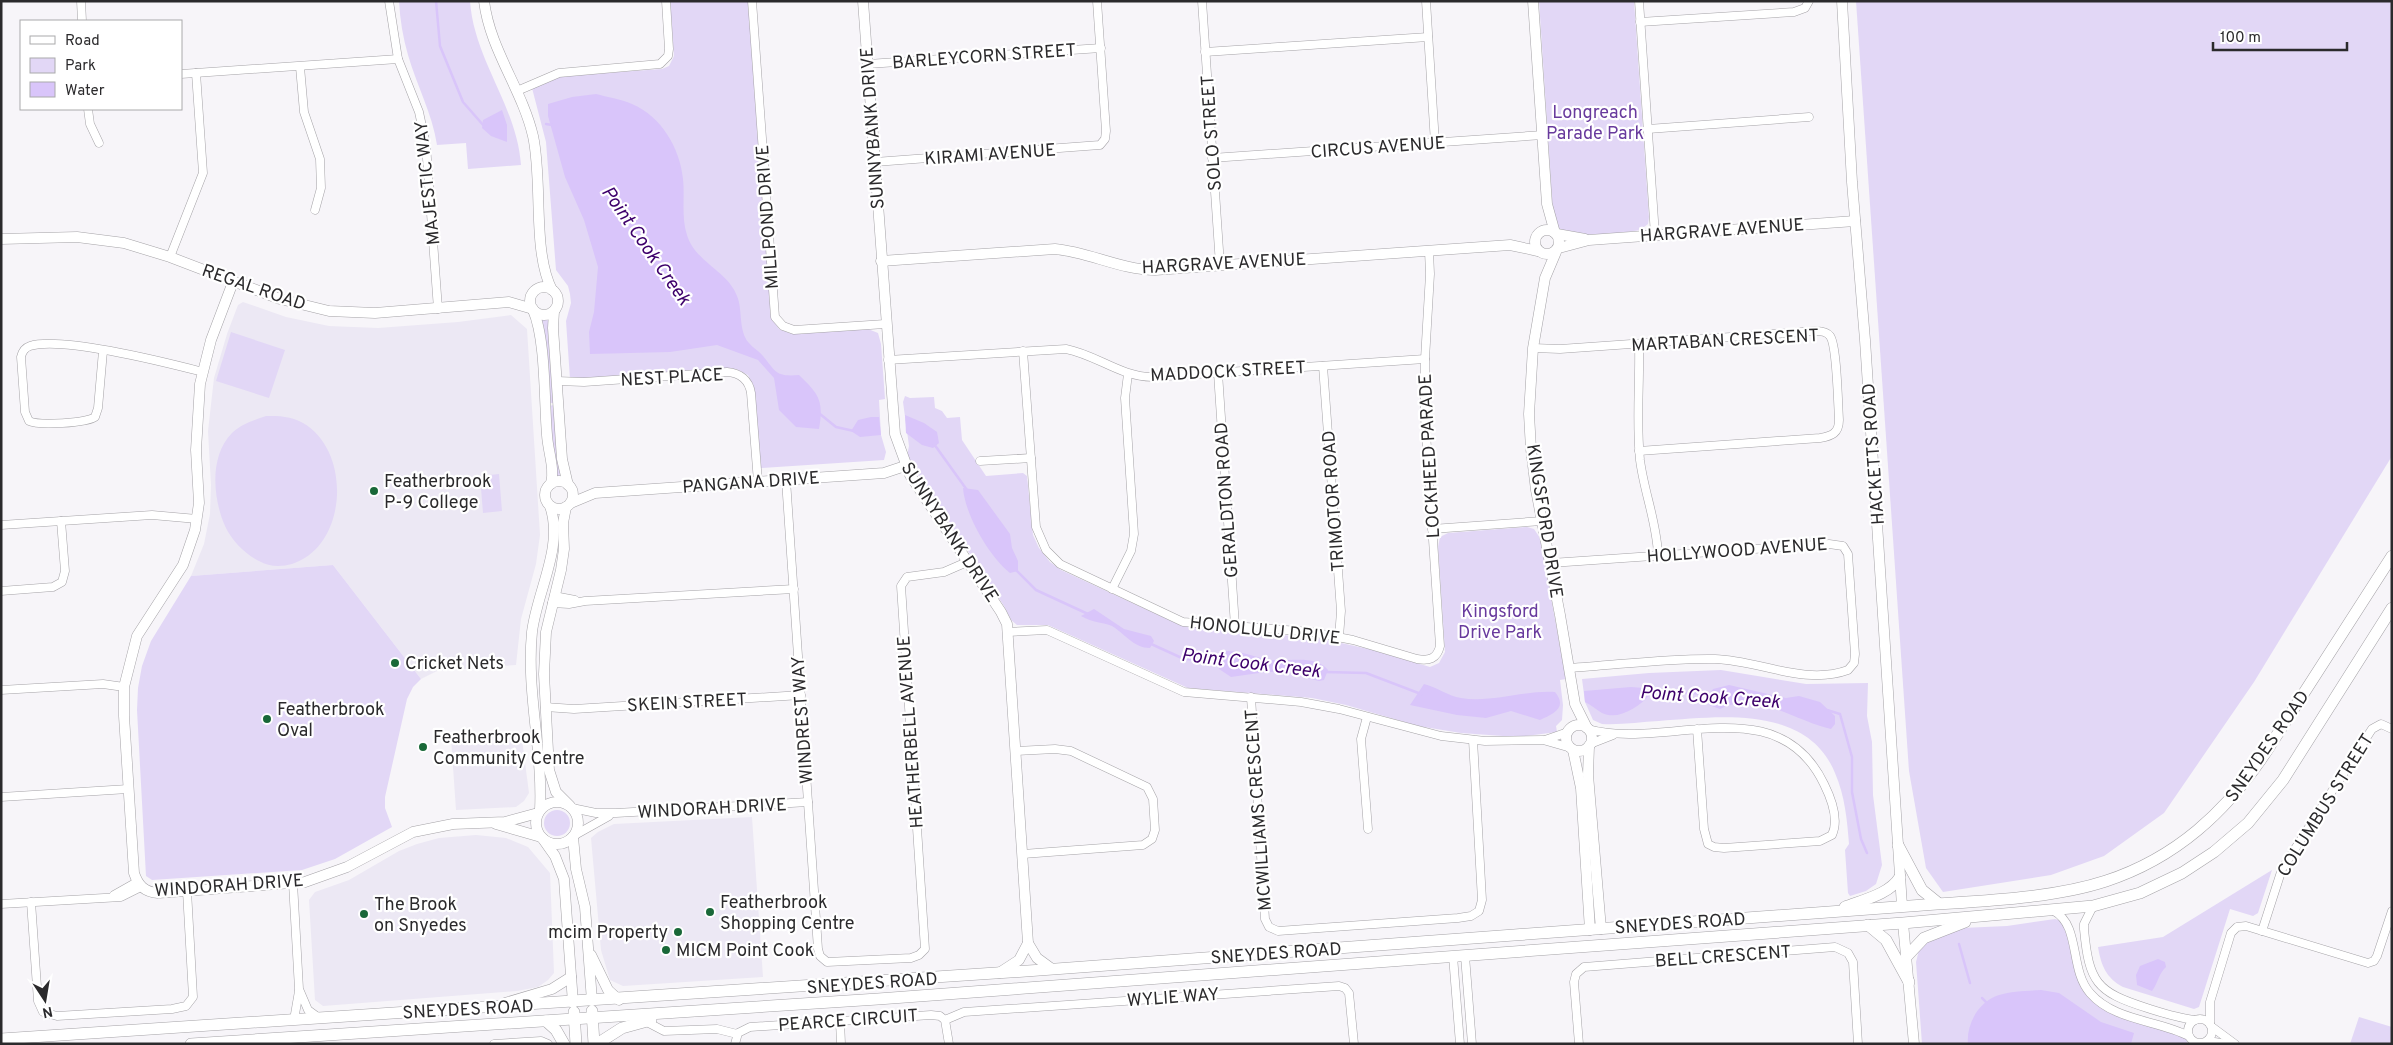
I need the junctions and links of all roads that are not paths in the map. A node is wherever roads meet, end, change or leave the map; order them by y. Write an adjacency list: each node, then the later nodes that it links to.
1 (81, 1): 14 (street)
2 (389, 1): 19 (street, MAJESTIC WAY)
3 (484, 1): 24 (street)
4 (666, 1): 24 (street)
5 (752, 1): 57 (street, MILLPOND DRIVE)
6 (864, 1): 20 (street, SUNNYBANK DRIVE)
7 (1097, 1): 17 (street)
8 (1202, 1): 18 (street, SOLO STREET)
9 (1426, 1): 16 (street)
10 (1533, 1): 28 (street)
11 (1639, 1): 15 (street)
12 (1809, 1): 15 (street)
13 (1842, 1): 35 (street, HACKETTS ROAD)
14 (82, 20)
15 (1640, 22): 27 (street)
16 (1428, 37): 18 (street); 30 (street)
17 (1100, 48): 20 (street, BARLEYCORN STREET); 32 (street, KIRAMI AVENUE)
18 (1205, 52): 31 (street, SOLO STREET)
19 (398, 59): 21 (street); 54 (street, MAJESTIC WAY)
20 (868, 64): 32 (street, SUNNYBANK DRIVE)
21 (300, 66): 22 (street); 34 (street)
22 (196, 73): 23 (street); 45 (street)
23 (182, 74)
24 (517, 91): 48 (street)
25 (88, 110): 29 (street)
26 (1809, 117): 27 (street)
27 (1648, 128): 38 (street)
28 (1542, 135): 30 (street, CIRCUS AVENUE); 33 (street)
29 (99, 143)
30 (1435, 143): 31 (street, CIRCUS AVENUE)
31 (1212, 158): 47 (street, SOLO STREET)
32 (875, 162): 46 (street, SUNNYBANK DRIVE)
33 (1547, 204): 36 (street); 37 (street)
34 (315, 210)
35 (1855, 221): 38 (street, HARGRAVE AVENUE); 126 (street, HACKETTS ROAD)
36 (1556, 233): 37 (street); 40 (street, HARGRAVE AVENUE); 42 (street)
37 (1538, 234): 41 (street, HARGRAVE AVENUE); 44 (street)
38 (1655, 235): 40 (street, HARGRAVE AVENUE)
39 (1, 239): 45 (street, REGAL ROAD)
40 (1589, 240): 42 (street, HARGRAVE AVENUE)
41 (1510, 245): 43 (street, HARGRAVE AVENUE); 44 (street, HARGRAVE AVENUE)
42 (1557, 250): 44 (street); 49 (street, KINGSFORD DRIVE)
43 (1429, 251): 47 (street, HARGRAVE AVENUE); 62 (street, LOCKHEED PARADE)
44 (1538, 251): 49 (street, KINGSFORD DRIVE)
45 (170, 257): 50 (street, REGAL ROAD)
46 (881, 261): 47 (street, HARGRAVE AVENUE); 57 (street, SUNNYBANK DRIVE)
47 (1220, 265)
48 (543, 267): 51 (street); 52 (street)
49 (1545, 278): 59 (street, KINGSFORD DRIVE)
50 (234, 282): 54 (street, REGAL ROAD); 65 (street)
51 (552, 290): 52 (street); 56 (street)
52 (534, 292): 53 (street, REGAL ROAD); 55 (street)
53 (510, 302): 54 (street, REGAL ROAD); 55 (street, REGAL ROAD)
54 (438, 309)
55 (533, 310): 56 (street); 75 (street)
56 (554, 311): 68 (street)
57 (886, 324): 63 (street, SUNNYBANK DRIVE)
58 (1639, 344): 59 (street, MARTABAN CRESCENT); 69 (street); 69 (street, MARTABAN CRESCENT)
59 (1533, 348): 82 (street, KINGSFORD DRIVE)
60 (103, 351): 60 (street); 65 (street)
61 (1023, 351): 63 (street, MADDOCK STREET); 67 (street, MADDOCK STREET); 70 (street, HONOLULU DRIVE)
62 (1425, 359): 64 (street, MADDOCK STREET); 84 (street, LOCKHEED PARADE)
63 (888, 360): 72 (street, SUNNYBANK DRIVE)
64 (1323, 366): 66 (street, MADDOCK STREET); 96 (street, TRIMOTOR ROAD)
65 (203, 372): 80 (street)
66 (1218, 373): 67 (street, MADDOCK STREET); 94 (street, GERALDTON ROAD)
67 (1128, 374): 90 (street)
68 (557, 384): 74 (street, NEST PLACE); 76 (street)
69 (1639, 451): 85 (street)
70 (1031, 458): 71 (street); 90 (street, HONOLULU DRIVE)
71 (980, 461)
72 (905, 466): 73 (street, PANGANA DRIVE); 87 (street, SUNNYBANK DRIVE)
73 (786, 480): 74 (street, PANGANA DRIVE); 89 (street, WINDREST WAY)
74 (758, 482): 77 (street, PANGANA DRIVE)
75 (551, 484): 76 (street); 79 (street)
76 (569, 485): 77 (street, PANGANA DRIVE); 78 (street)
77 (595, 493): 78 (street, PANGANA DRIVE)
78 (569, 505): 79 (street); 92 (street)
79 (550, 506): 120 (street)
80 (196, 519): 81 (street); 99 (street)
81 (61, 521): 83 (street); 91 (street)
82 (1542, 521): 84 (street); 88 (street, KINGSFORD DRIVE)
83 (1, 525)
84 (1432, 529): 97 (street, LOCKHEED PARADE)
85 (1658, 555): 88 (street, HOLLYWOOD AVENUE); 98 (street, HOLLYWOOD AVENUE)
86 (2392, 556): 133 (main road, SNEYDES ROAD)
87 (967, 562): 95 (street, SUNNYBANK DRIVE); 151 (street, HEATHERBELL AVENUE)
88 (1550, 563): 98 (street, KINGSFORD DRIVE)
89 (794, 589): 92 (street); 101 (street, WINDREST WAY)
90 (1112, 589): 94 (street, HONOLULU DRIVE)
91 (1, 591)
92 (553, 599): 104 (street)
93 (2392, 608): 136 (main road, SNEYDES ROAD)
94 (1235, 626): 96 (street, HONOLULU DRIVE)
95 (1007, 632): 102 (street); 115 (street, SUNNYBANK DRIVE)
96 (1339, 637): 97 (street, HONOLULU DRIVE)
97 (1432, 658)
98 (1569, 668): 103 (street, KINGSFORD DRIVE)
99 (124, 687): 100 (street); 116 (street)
100 (1, 690)
101 (801, 695): 104 (street, SKEIN STREET); 118 (street, WINDREST WAY)
102 (1251, 697): 105 (street); 111 (street, MCWILLIAMS CRESCENT)
103 (1574, 704): 106 (street, KINGSFORD DRIVE); 109 (street, KINGSFORD DRIVE)
104 (545, 711): 119 (street)
105 (1367, 717): 111 (street); 123 (street)
106 (1587, 729): 109 (street); 110 (street); 113 (street)
107 (1697, 729): 107 (street); 110 (street)
108 (2392, 729): 144 (street, COLUMBUS STREET)
109 (1569, 731): 112 (street); 114 (street)
110 (1615, 735): 113 (street)
111 (1473, 740): 112 (street)
112 (1543, 740): 114 (street)
113 (1590, 745): 114 (street); 143 (street)
114 (1572, 749): 143 (street)
115 (1016, 751): 127 (street, SUNNYBANK DRIVE); 127 (street)
116 (128, 789): 117 (street); 130 (street)
117 (1, 797)
118 (808, 802): 121 (street, WINDORAH DRIVE); 151 (street, WINDREST WAY)
119 (571, 807): 120 (street); 121 (street, WINDORAH DRIVE); 124 (street)
120 (539, 812): 122 (street, WINDORAH DRIVE); 125 (street)
121 (616, 813): 124 (street, WINDORAH DRIVE)
122 (492, 823): 125 (street, WINDORAH DRIVE); 129 (street, WINDORAH DRIVE)
123 (1368, 829)
124 (574, 836): 125 (street); 148 (street)
125 (542, 838): 154 (street)
126 (1898, 845): 128 (street, HACKETTS ROAD); 133 (main road)
127 (1023, 854): 146 (street, SUNNYBANK DRIVE)
128 (1900, 877): 135 (street, HACKETTS ROAD); 139 (main road)
129 (293, 883): 131 (street, WINDORAH DRIVE); 156 (street)
130 (139, 885): 131 (street, WINDORAH DRIVE); 132 (street, WINDORAH DRIVE)
131 (187, 891): 132 (street)
132 (31, 902): 134 (street, WINDORAH DRIVE)
133 (1938, 903): 135 (main road, SNEYDES ROAD)
134 (1, 904)
135 (1902, 906): 139 (main road, SNEYDES ROAD); 141 (main road)
136 (2093, 906): 137 (main road, SNEYDES ROAD); 168 (street)
137 (2054, 911): 140 (main road, SNEYDES ROAD); 177 (street)
138 (2392, 911): 144 (street)
139 (1831, 912): 143 (main road, SNEYDES ROAD)
140 (1983, 916): 141 (main road, SNEYDES ROAD); 149 (main road)
141 (1903, 923): 142 (main road, SNEYDES ROAD); 149 (street)
142 (1868, 925): 147 (main road, SNEYDES ROAD); 155 (main road)
143 (1596, 929): 145 (main road, SNEYDES ROAD); 147 (main road)
144 (2262, 931): 160 (street)
145 (1457, 940): 150 (main road); 152 (main road, SNEYDES ROAD)
146 (1028, 943): 152 (street); 153 (street)
147 (1598, 945): 150 (main road, SNEYDES ROAD)
148 (588, 947): 158 (street); 159 (street)
149 (1908, 955): 155 (street)
150 (1459, 956): 162 (main road, SNEYDES ROAD); 189 (street); 190 (street)
151 (822, 959)
152 (1052, 969): 153 (main road, SNEYDES ROAD)
153 (997, 974): 157 (main road, SNEYDES ROAD)
154 (571, 977): 161 (street); 163 (street)
155 (1909, 982): 193 (street)
156 (299, 989): 164 (street); 169 (street)
157 (753, 991): 158 (main road, SNEYDES ROAD); 162 (main road)
158 (619, 1000): 159 (main road, SNEYDES ROAD)
159 (592, 1001): 161 (main road, SNEYDES ROAD); 165 (main road)
160 (2210, 1002): 168 (street); 173 (street)
161 (573, 1003): 163 (main road, SNEYDES ROAD); 167 (main road)
162 (802, 1004): 166 (main road, SNEYDES ROAD)
163 (490, 1008): 164 (main road, SNEYDES ROAD)
164 (319, 1018): 169 (main road, SNEYDES ROAD)
165 (593, 1018): 166 (main road, SNEYDES ROAD); 167 (main road, SNEYDES ROAD); 184 (main road)
166 (641, 1018): 174 (street); 184 (main road)
167 (574, 1019): 171 (main road, SNEYDES ROAD); 183 (main road)
168 (2197, 1019): 173 (street); 177 (street)
169 (294, 1020): 175 (main road); 176 (main road, SNEYDES ROAD)
170 (945, 1020): 172 (street, PEARCE CIRCUIT); 187 (street); 188 (street, WYLIE WAY)
171 (546, 1021): 175 (main road, SNEYDES ROAD); 182 (main road)
172 (840, 1021): 174 (street, PEARCE CIRCUIT); 186 (street)
173 (2211, 1026): 179 (street); 195 (street)
174 (737, 1034): 185 (street)
175 (316, 1036): 180 (main road, SNEYDES ROAD)
176 (1, 1039)
177 (2190, 1039): 179 (street)
178 (548, 1043): 181 (street)
179 (2205, 1043): 194 (street)
180 (191, 1044)
181 (494, 1044)
182 (564, 1044)
183 (576, 1044)
184 (596, 1044)
185 (735, 1044)
186 (841, 1044)
187 (949, 1044)
188 (1354, 1044)
189 (1460, 1044)
190 (1472, 1044)
191 (1579, 1044): 192 (street, BELL CRESCENT)
192 (1858, 1044)
193 (1914, 1044)
194 (2226, 1044)
195 (2235, 1044)

